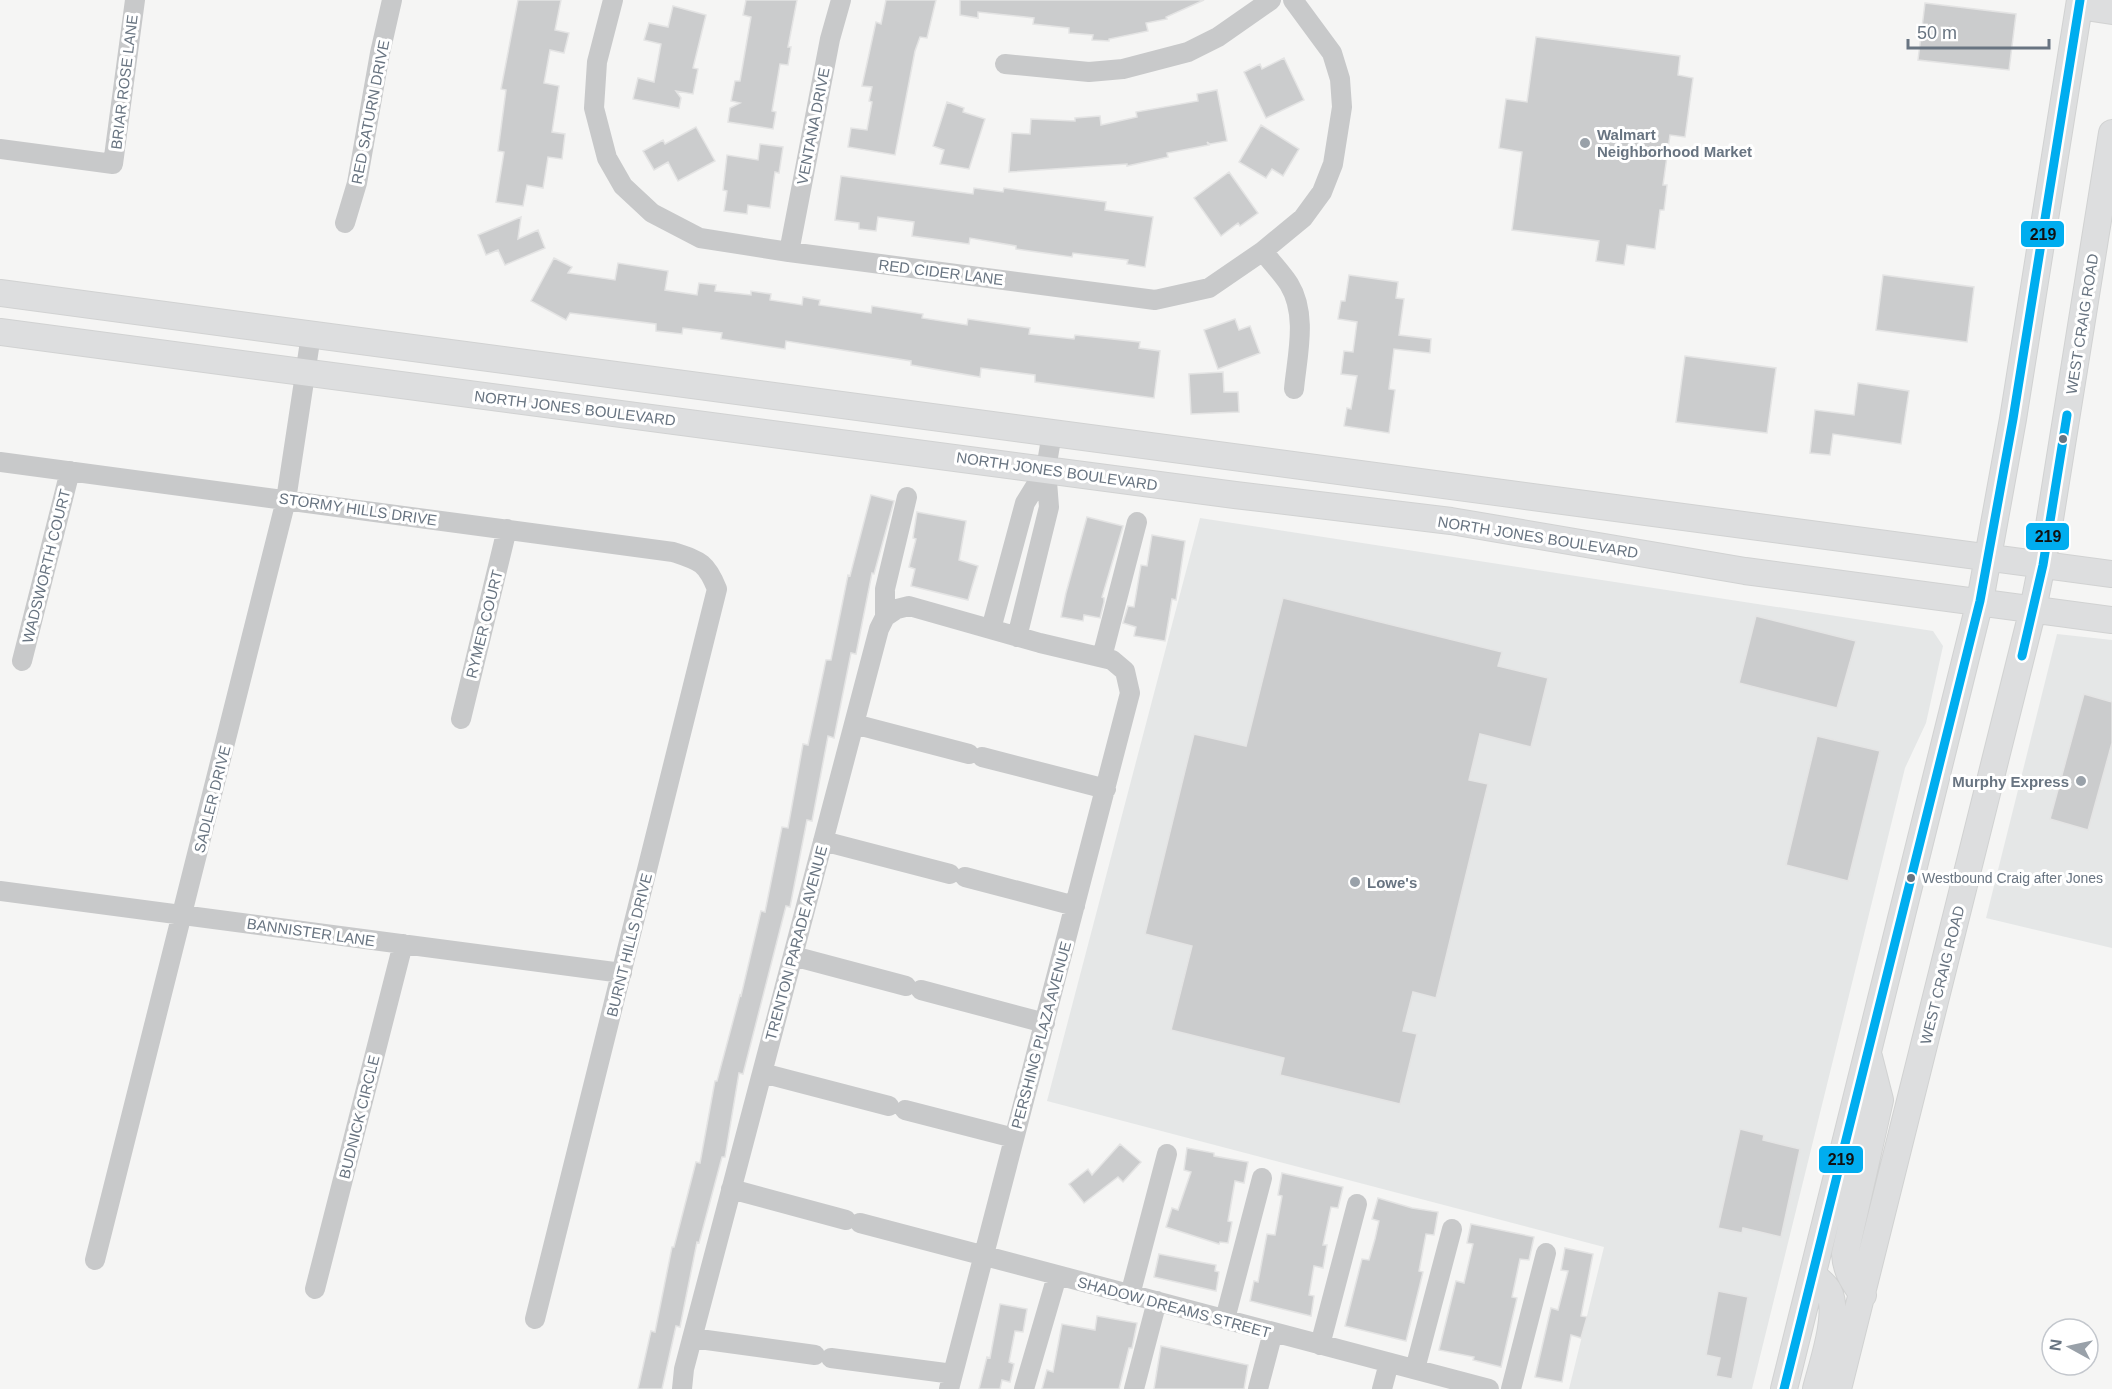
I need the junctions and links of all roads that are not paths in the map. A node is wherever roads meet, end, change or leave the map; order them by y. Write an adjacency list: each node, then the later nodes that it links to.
1 (135, 0): 11 (street, BRIAR ROSE LANE)
2 (393, 0): 12 (street, RED SATURN DRIVE)
3 (613, 0): 14 (street, RED CIDER LANE)
4 (841, 0): 14 (street, VENTANA DRIVE)
5 (1270, 0): 9 (street)
6 (1293, 0): 13 (street, RED CIDER LANE)
7 (2079, 3): 8 (main road); 30 (main road)
8 (2112, 11)
9 (1005, 64)
10 (2112, 133): 31 (main road, WEST CRAIG ROAD)
11 (0, 149)
12 (345, 223)
13 (1263, 251): 14 (street, RED CIDER LANE); 19 (street)
14 (789, 252)
15 (0, 293): 17 (main road)
16 (0, 332): 18 (main road, NORTH JONES BOULEVARD)
17 (311, 335): 18 (street, SADLER DRIVE); 20 (main road)
18 (305, 372): 22 (main road, NORTH JONES BOULEVARD); 26 (street, SADLER DRIVE)
19 (1294, 389)
20 (1052, 433): 22 (street); 24 (main road)
21 (0, 462): 23 (street, STORMY HILLS DRIVE)
22 (1046, 469): 27 (main road, NORTH JONES BOULEVARD); 38 (street); 39 (street)
23 (70, 471): 26 (street, STORMY HILLS DRIVE); 41 (street, WADSWORTH COURT)
24 (1456, 486): 27 (main road); 30 (main road)
25 (907, 497): 36 (street, TRENTON PARADE AVENUE)
26 (286, 500): 29 (street, STORMY HILLS DRIVE); 48 (street, SADLER DRIVE)
27 (1451, 521): 34 (main road, NORTH JONES BOULEVARD)
28 (1137, 522): 40 (street)
29 (507, 529): 32 (street, STORMY HILLS DRIVE); 42 (street, RYMER COURT)
30 (1989, 558): 31 (main road); 34 (main road)
31 (2043, 565): 33 (main road); 35 (main road, WEST CRAIG ROAD)
32 (710, 572): 51 (street, BURNT HILLS DRIVE)
33 (2112, 574)
34 (1980, 601): 35 (main road, NORTH JONES BOULEVARD); 53 (main road)
35 (2033, 609): 37 (main road, NORTH JONES BOULEVARD); 68 (main road, WEST CRAIG ROAD)
36 (885, 617): 38 (street); 43 (street, TRENTON PARADE AVENUE)
37 (2112, 620)
38 (991, 629): 39 (street)
39 (1017, 637): 40 (street)
40 (1102, 657): 44 (street, PERSHING PLAZA AVENUE)
41 (22, 661)
42 (461, 718)
43 (854, 724): 44 (street); 45 (street, TRENTON PARADE AVENUE)
44 (1106, 789): 47 (street, PERSHING PLAZA AVENUE)
45 (823, 841): 47 (street); 50 (street, TRENTON PARADE AVENUE)
46 (0, 891): 48 (street, BANNISTER LANE)
47 (1075, 906): 52 (street, PERSHING PLAZA AVENUE)
48 (183, 915): 49 (street, BANNISTER LANE); 63 (street, SADLER DRIVE)
49 (403, 944): 51 (street, BANNISTER LANE); 66 (street, BUDNICK CIRCLE)
50 (793, 956): 52 (street); 54 (street, TRENTON PARADE AVENUE)
51 (622, 974): 70 (street, BURNT HILLS DRIVE)
52 (1045, 1023): 55 (street, PERSHING PLAZA AVENUE)
53 (1868, 1054): 64 (main road); 68 (main road)
54 (762, 1072): 55 (street); 58 (street, TRENTON PARADE AVENUE)
55 (1014, 1138): 62 (street, PERSHING PLAZA AVENUE)
56 (1167, 1154): 67 (street)
57 (1262, 1178): 71 (street)
58 (731, 1189): 62 (street, SHADOW DREAMS STREET); 73 (street, TRENTON PARADE AVENUE)
59 (1357, 1204): 74 (street)
60 (1452, 1229): 76 (street)
61 (1546, 1253): 84 (street)
62 (983, 1256): 65 (street, SHADOW DREAMS STREET); 77 (street, PERSHING PLAZA AVENUE)
63 (96, 1260)
64 (1813, 1275): 85 (main road); 86 (main road)
65 (1057, 1276): 67 (street, SHADOW DREAMS STREET); 79 (street)
66 (315, 1289)
67 (1130, 1294): 69 (street, SHADOW DREAMS STREET)
68 (1863, 1295): 87 (main road, WEST CRAIG ROAD)
69 (1157, 1301): 71 (street, SHADOW DREAMS STREET); 80 (street)
70 (535, 1319)
71 (1225, 1319): 72 (street, SHADOW DREAMS STREET)
72 (1273, 1332): 74 (street, SHADOW DREAMS STREET); 81 (street)
73 (692, 1338): 77 (street); 78 (street, TRENTON PARADE AVENUE)
74 (1320, 1344): 75 (street, SHADOW DREAMS STREET)
75 (1389, 1363): 76 (street, SHADOW DREAMS STREET); 82 (street)
76 (1415, 1369): 83 (street, SHADOW DREAMS STREET)
77 (951, 1382)
78 (682, 1389)
79 (1024, 1389)
80 (1134, 1389)
81 (1258, 1389)
82 (1382, 1389)
83 (1489, 1389)
84 (1511, 1389)
85 (1784, 1389)
86 (1816, 1389)
87 (1838, 1389)

